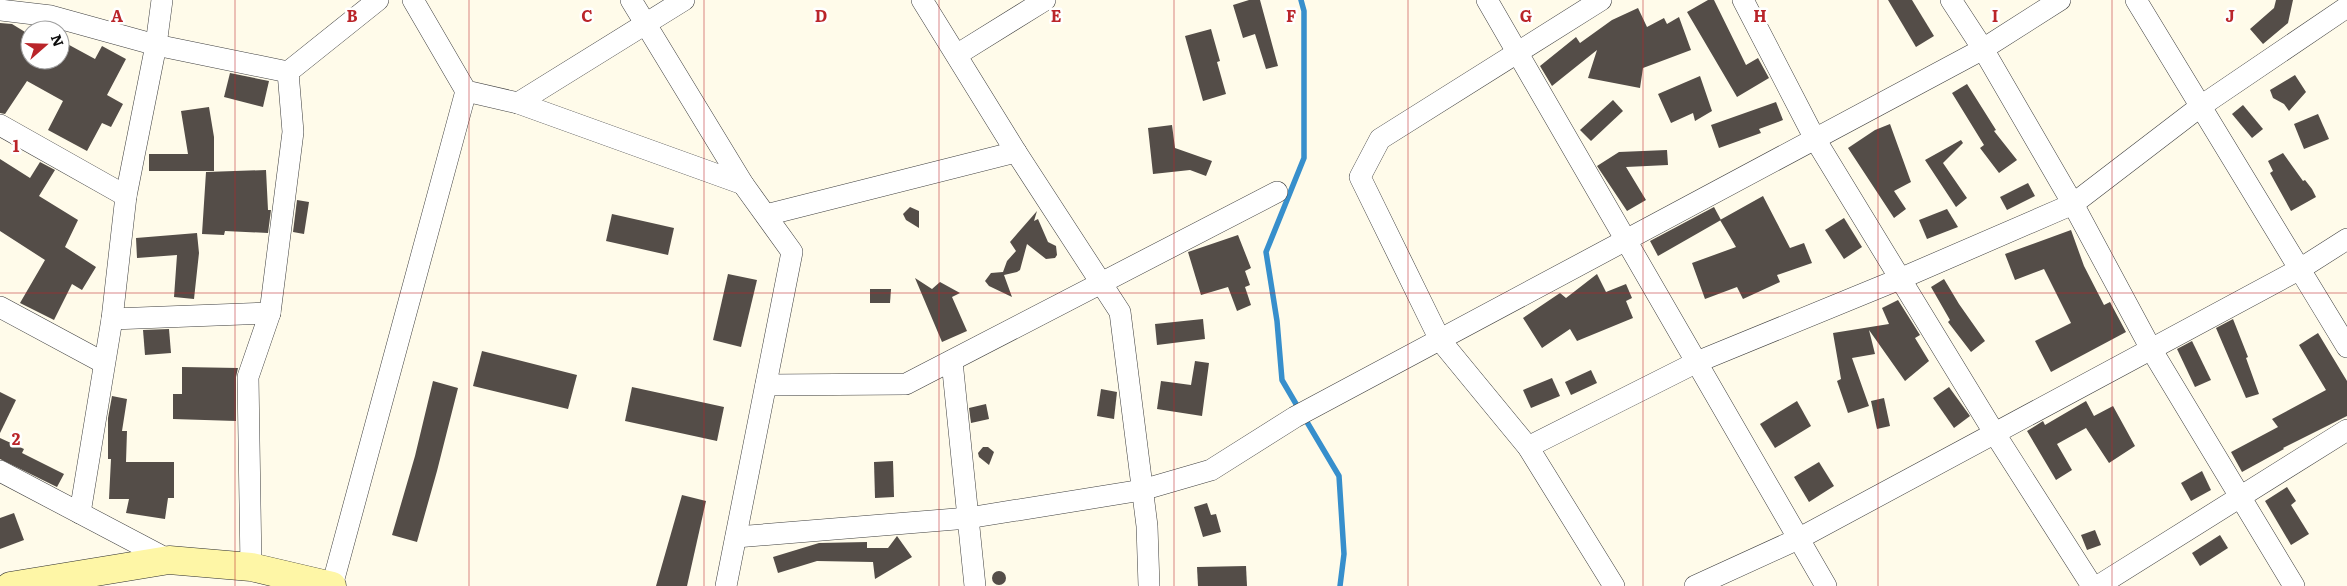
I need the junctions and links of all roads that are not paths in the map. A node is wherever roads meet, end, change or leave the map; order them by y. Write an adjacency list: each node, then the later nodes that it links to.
1 (162, 0): 17 (street)
2 (378, 0): 21 (street)
3 (413, 0): 22 (street)
4 (631, 0): 16 (street)
5 (684, 0): 16 (street)
6 (922, 0): 20 (street)
7 (1044, 0): 20 (street)
8 (1487, 0): 19 (street)
9 (1601, 0): 19 (street)
10 (1743, 0): 26 (street)
11 (1951, 0): 18 (street)
12 (2060, 0): 18 (street)
13 (2136, 0): 24 (street)
14 (2347, 7): 24 (street)
15 (0, 10): 17 (street)
16 (647, 25): 23 (street); 28 (street)
17 (156, 45): 21 (street); 30 (street)
18 (1983, 49): 26 (street); 31 (street)
19 (1517, 51): 34 (street); 41 (street)
20 (958, 54): 27 (street)
21 (288, 72): 39 (street)
22 (466, 91): 23 (street); 62 (street)
23 (518, 103): 28 (street)
24 (2201, 106): 31 (street); 35 (street)
25 (0, 125): 30 (street)
26 (1815, 139): 34 (street); 36 (street)
27 (1016, 152): 32 (street); 37 (street)
28 (744, 184): 32 (street)
29 (1277, 192): 37 (street)
30 (126, 196): 40 (street)
31 (2073, 204): 36 (street); 43 (street)
32 (766, 215): 47 (street)
33 (2347, 239): 35 (street)
34 (1627, 240): 41 (street); 45 (street)
35 (2300, 269): 42 (street); 43 (street)
36 (1902, 278): 45 (street); 49 (street)
37 (1101, 284): 44 (street); 52 (street)
38 (0, 307): 46 (street)
39 (270, 313): 40 (street); 59 (street)
40 (112, 319): 46 (street)
41 (1440, 340): 50 (street); 52 (street)
42 (2347, 347)
43 (2151, 349): 49 (street); 53 (street)
44 (952, 361): 47 (street); 55 (street)
45 (1697, 362): 50 (street); 57 (street)
46 (104, 363): 54 (street)
47 (766, 385): 56 (street)
48 (2347, 430): 53 (street)
49 (1995, 434): 57 (street); 69 (street)
50 (1528, 447): 66 (street)
51 (0, 471): 54 (street)
52 (1142, 490): 55 (street); 65 (street)
53 (2240, 498): 70 (street); 71 (street)
54 (80, 513): 58 (street)
55 (968, 518): 56 (street); 64 (street)
56 (736, 537): 63 (street)
57 (1798, 539): 67 (street); 68 (street)
58 (169, 560): 59 (street); 60 (street)
59 (251, 567): 62 (street)
60 (87, 580): 61 (street)
61 (10, 586)
62 (332, 586)
63 (726, 586)
64 (975, 586)
65 (1149, 586)
66 (1614, 586)
67 (1695, 586)
68 (1826, 586)
69 (2092, 586)
70 (2098, 586)
71 (2294, 586)

